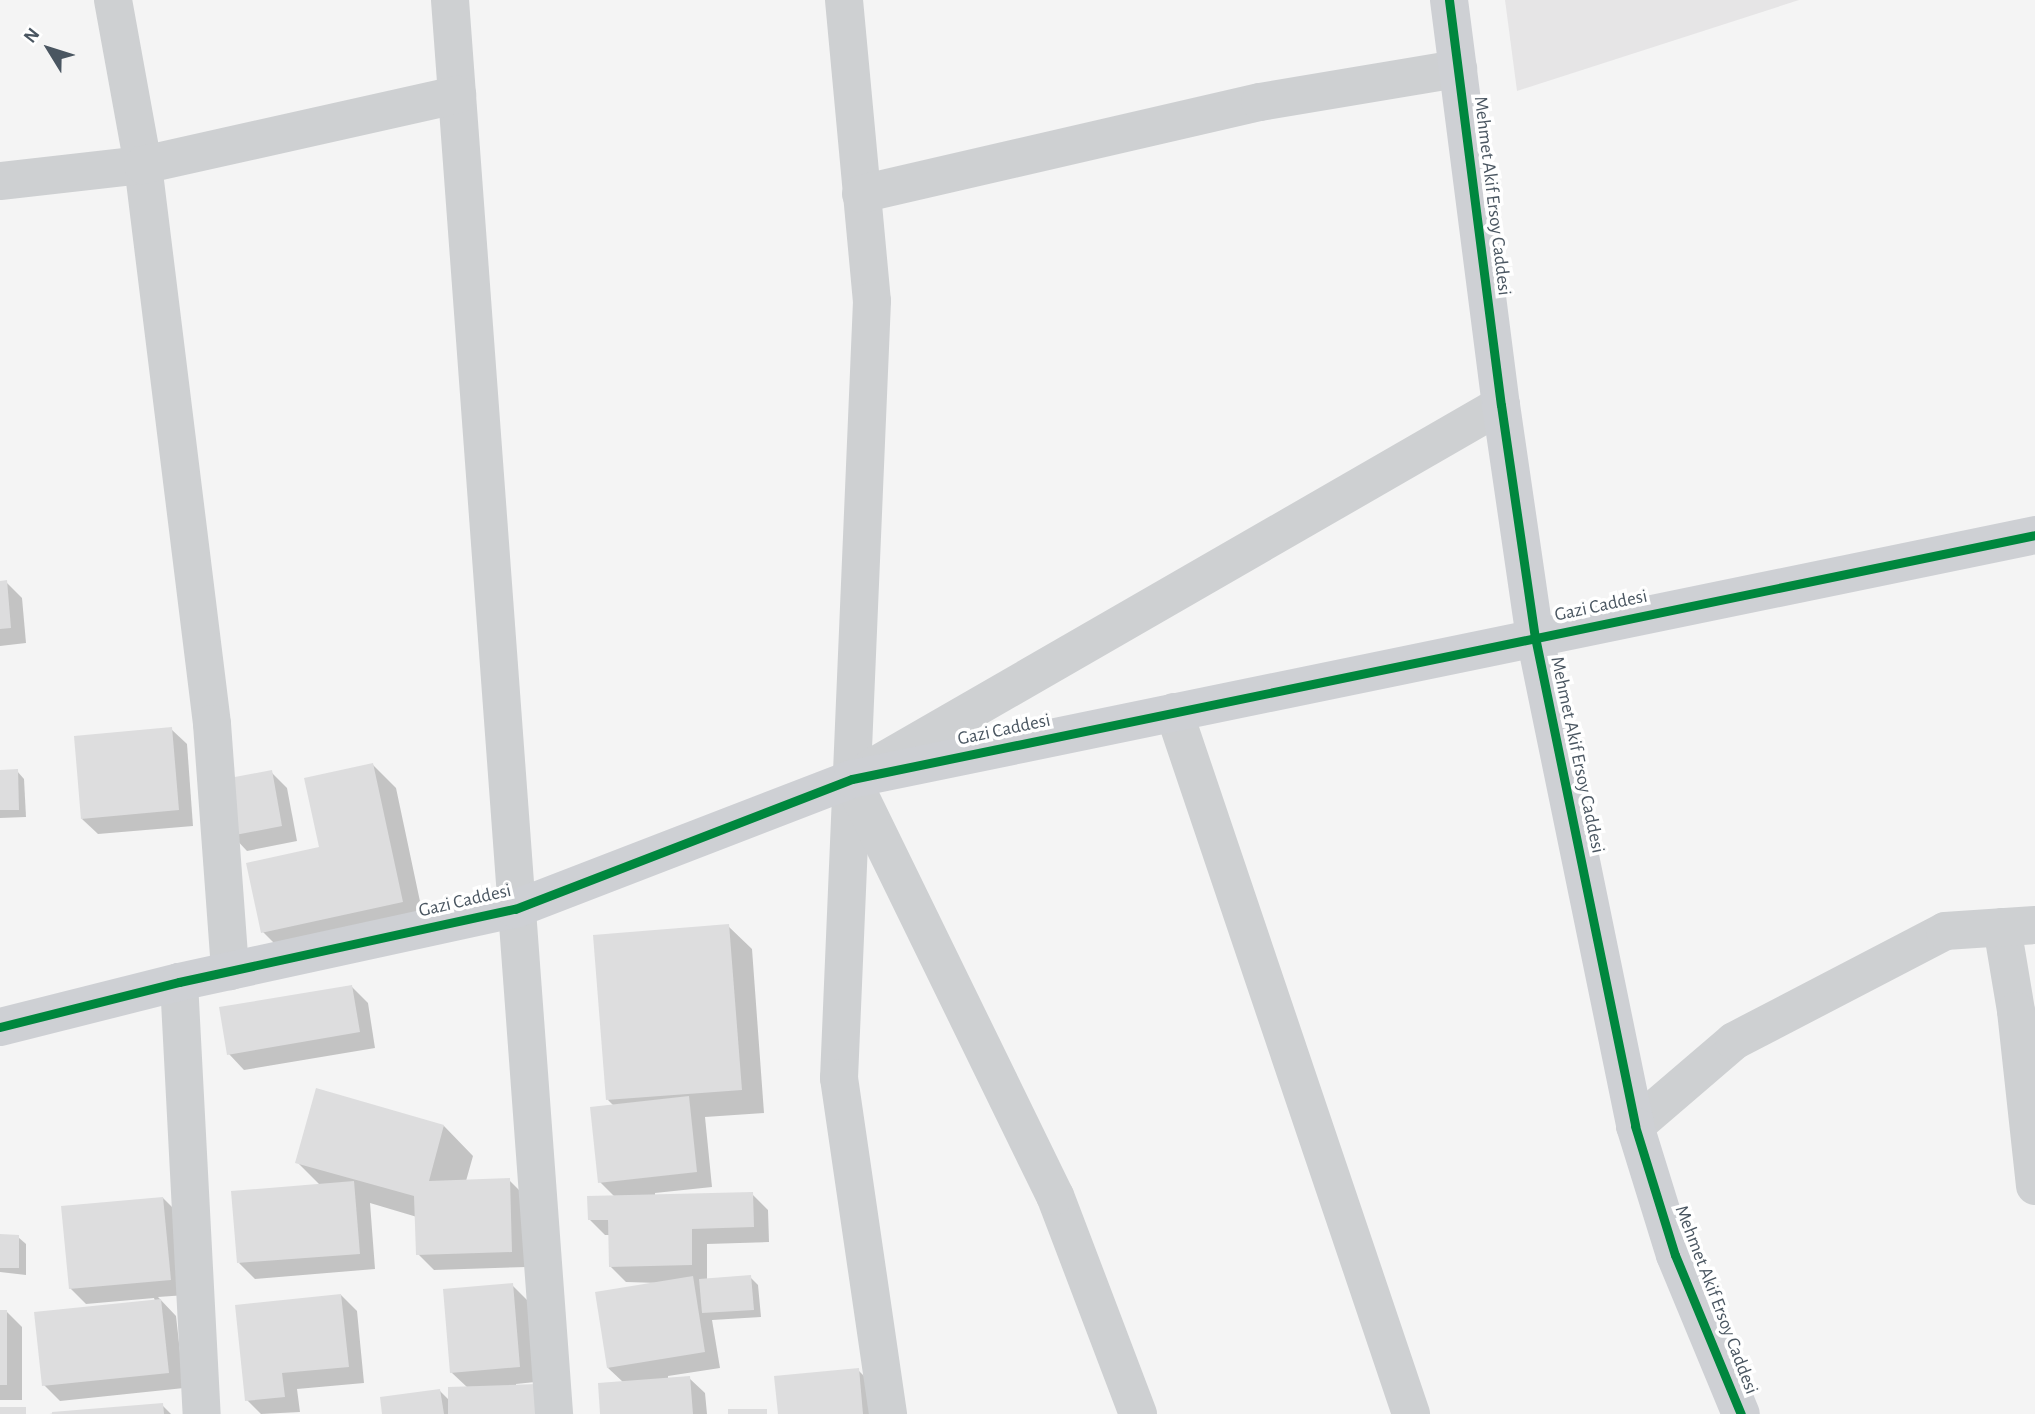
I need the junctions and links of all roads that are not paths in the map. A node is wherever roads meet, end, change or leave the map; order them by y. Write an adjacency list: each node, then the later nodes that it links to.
1 (113, 0): 7 (street)
2 (450, 0): 6 (street)
3 (844, 0): 9 (street)
4 (1449, 0): 5 (street, Mehmet Akif Ersoy Caddesi)
5 (1458, 69): 9 (street); 10 (street, Mehmet Akif Ersoy Caddesi)
6 (457, 95): 7 (street); 15 (street)
7 (143, 165): 8 (street); 17 (street)
8 (0, 181)
9 (862, 194): 14 (street)
10 (1501, 405): 12 (street, Mehmet Akif Ersoy Caddesi); 14 (street)
11 (2035, 536): 12 (street, Gazi Caddesi)
12 (1535, 637): 13 (street, Gazi Caddesi); 20 (street, Mehmet Akif Ersoy Caddesi)
13 (1174, 712): 14 (street, Gazi Caddesi); 26 (street)
14 (852, 779): 15 (street, Gazi Caddesi); 24 (street); 25 (street)
15 (515, 909): 17 (street, Gazi Caddesi); 23 (street)
16 (2018, 926): 20 (street); 21 (street)
17 (230, 971): 18 (street, Gazi Caddesi)
18 (179, 982): 19 (street, Gazi Caddesi); 22 (street)
19 (0, 1027)
20 (1635, 1126): 27 (street, Mehmet Akif Ersoy Caddesi)
21 (2035, 1186)
22 (202, 1414)
23 (554, 1414)
24 (888, 1414)
25 (1138, 1414)
26 (1411, 1414)
27 (1741, 1414)

